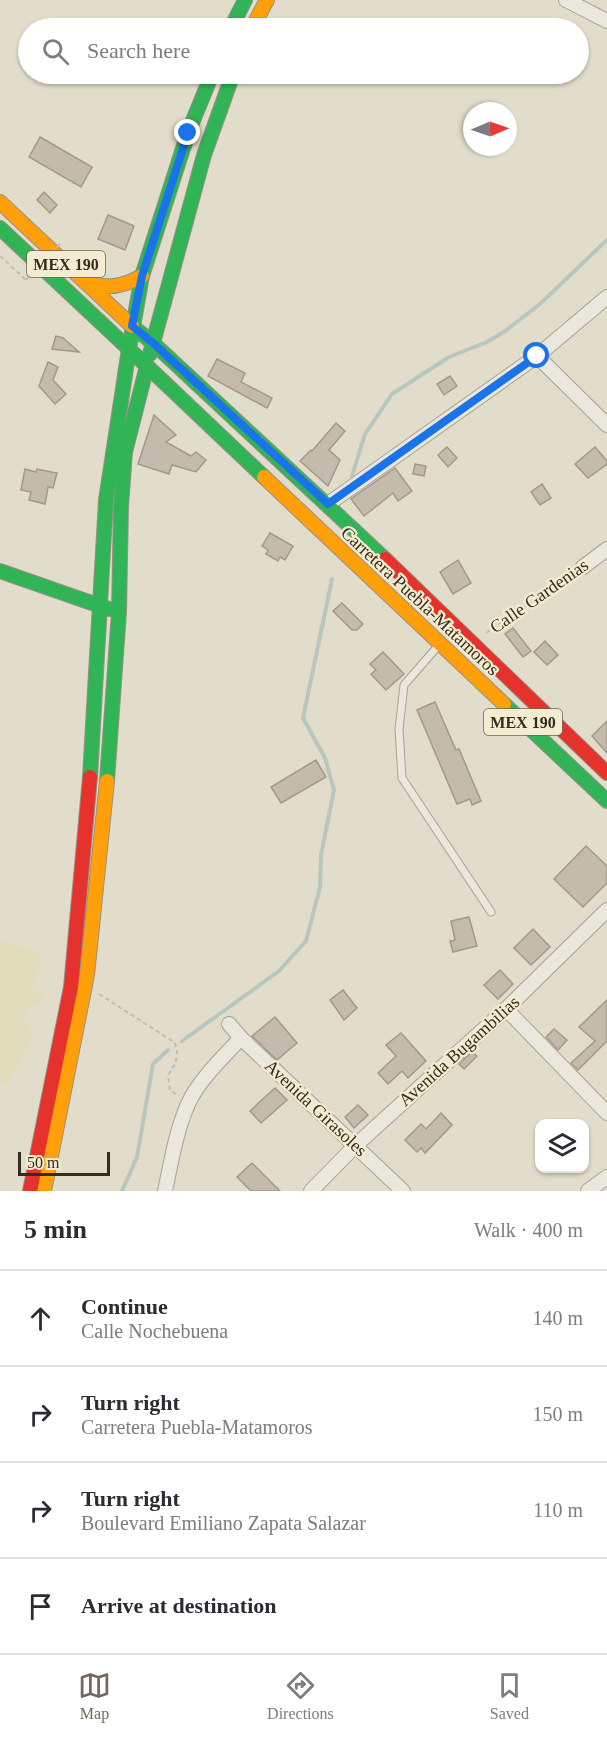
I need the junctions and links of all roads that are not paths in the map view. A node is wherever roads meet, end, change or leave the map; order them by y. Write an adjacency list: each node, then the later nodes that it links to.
1 (245, 0): 4 (main road)
2 (267, 0): 5 (main road)
3 (566, 0): 6 (street)
4 (236, 18)
5 (257, 18)
6 (607, 21)
7 (208, 84): 11 (main road)
8 (229, 84): 12 (main road)
9 (0, 202): 13 (main road, Carretera Puebla-Matamoros / MEX 190)
10 (0, 228): 17 (main road, Carretera Puebla-Matamoros / MEX 190)
11 (143, 270): 12 (main road); 13 (main road); 15 (main road)
12 (172, 272): 16 (main road)
13 (84, 280): 15 (main road, Carretera Puebla-Matamoros / MEX 190)
14 (607, 297): 18 (street)
15 (132, 326): 16 (main road, Carretera Puebla-Matamoros / MEX 190); 17 (main road)
16 (153, 343): 19 (main road); 23 (main road, Carretera Puebla-Matamoros / MEX 190)
17 (129, 349): 19 (main road, Carretera Puebla-Matamoros / MEX 190); 20 (main road)
18 (537, 356): 22 (street); 23 (street)
19 (147, 366): 21 (main road); 29 (main road, Carretera Puebla-Matamoros / MEX 190)
20 (117, 418): 21 (main road); 27 (main road)
21 (134, 420): 28 (main road)
22 (607, 425)
23 (328, 504): 30 (main road, Carretera Puebla-Matamoros / MEX 190)
24 (607, 549): 25 (street, Calle Gardenias)
25 (583, 567)
26 (0, 571): 27 (main road)
27 (99, 607): 28 (main road); 40 (main road)
28 (119, 612): 41 (main road)
29 (439, 644): 31 (main road, Carretera Puebla-Matamoros / MEX 190); 33 (lane)
30 (607, 773)
31 (607, 801)
32 (607, 910): 34 (street, Avenida Bugambilias)
33 (491, 912)
34 (506, 1009): 37 (street); 38 (street, Avenida Bugambilias)
35 (229, 1024): 36 (street, Avenida Girasoles)
36 (241, 1038): 38 (street, Avenida Girasoles); 42 (street)
37 (607, 1113)
38 (356, 1145): 43 (street, Avenida Bugambilias); 44 (street, Avenida Girasoles)
39 (607, 1177): 45 (street)
40 (30, 1191)
41 (44, 1191)
42 (165, 1191)
43 (311, 1191)
44 (403, 1191)
45 (588, 1191)

